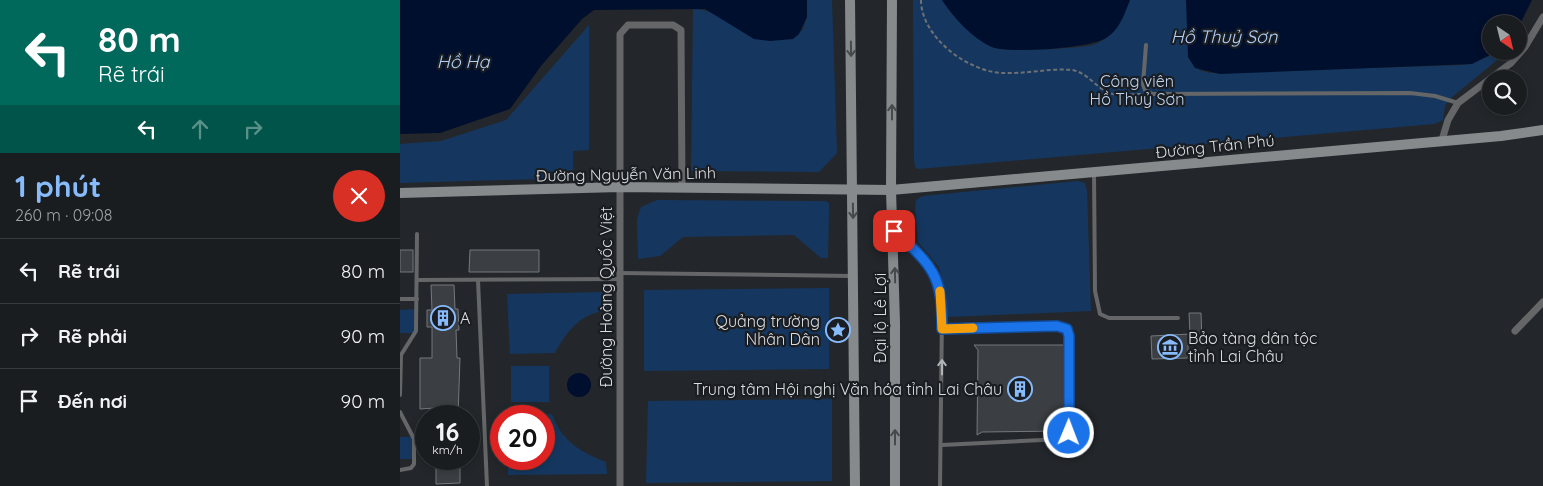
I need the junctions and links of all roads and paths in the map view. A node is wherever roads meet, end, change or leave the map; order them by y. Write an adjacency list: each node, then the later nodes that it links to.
1 (850, 0): 13 (street, Đại lộ Lê Lợi, one-way to 13)
2 (892, 0): 14 (street, Đại lộ Lê Lợi, one-way to 2)
3 (921, 0): 6 (path)
4 (1543, 17): 7 (street)
5 (1146, 45): 7 (lane)
6 (1144, 94)
7 (1458, 103): 9 (street)
8 (1543, 130): 9 (street, Đường Trần Phú)
9 (1442, 140): 10 (street, Đường Trần Phú)
10 (1094, 172): 14 (street, Đường Trần Phú); 25 (lane)
11 (620, 187): 12 (street, Đường Nguyễn Văn Linh); 12 (street, Đường Hoàng Quốc Việt); 15 (street, Đường Nguyễn Văn Linh); 18 (street, Đường Hoàng Quốc Việt)
12 (682, 188): 13 (street, Đường Nguyễn Văn Linh)
13 (853, 188): 14 (street, Đường Nguyễn Văn Linh); 19 (street, Đại lộ Lê Lợi, one-way to 19)
14 (891, 190): 16 (street, Đại lộ Lê Lợi)
15 (400, 193)
16 (894, 231): 26 (lane); 35 (street, Đại lộ Lê Lợi, one-way to 16)
17 (417, 234): 20 (lane)
18 (620, 276): 19 (lane); 21 (lane); 33 (street, Đường Hoàng Quốc Việt)
19 (854, 276): 34 (street, Đại lộ Lê Lợi)
20 (418, 280): 21 (lane); 23 (lane)
21 (478, 280): 32 (lane)
22 (400, 299): 23 (lane)
23 (417, 299): 28 (lane)
24 (1543, 302): 27 (street)
25 (1178, 318)
26 (942, 329): 30 (lane, one-way to 26); 30 (lane)
27 (1515, 331)
28 (400, 395)
29 (400, 412): 31 (lane)
30 (942, 445): 36 (lane)
31 (400, 470)
32 (487, 486)
33 (620, 486)
34 (855, 486)
35 (895, 486)
36 (940, 486)

